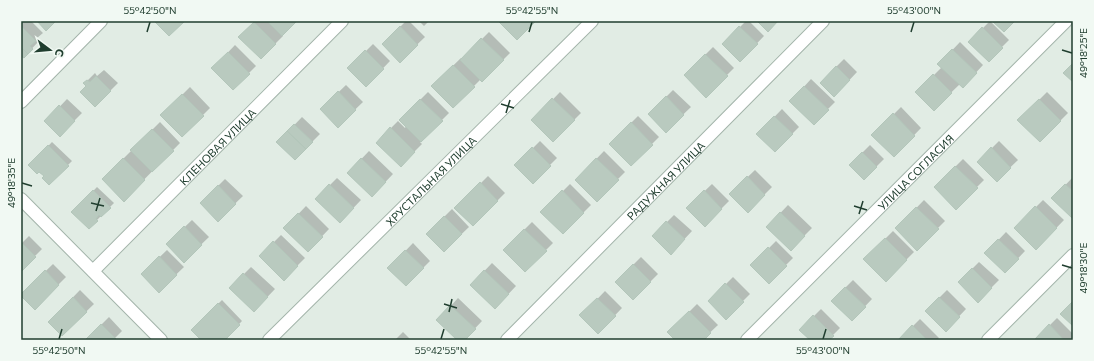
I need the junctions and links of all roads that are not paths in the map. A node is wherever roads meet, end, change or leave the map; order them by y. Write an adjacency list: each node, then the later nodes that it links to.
1 (101, 21): 6 (street)
2 (342, 21): 9 (street, КЛЕНОВАЯ УЛИЦА)
3 (592, 21): 11 (street, ХРУСТАЛЬНАЯ УЛИЦА)
4 (824, 21): 12 (street, РАДУЖНАЯ УЛИЦА)
5 (1066, 21): 13 (street, УЛИЦА СОГЛАСИЯ)
6 (21, 102)
7 (21, 199): 9 (street)
8 (1073, 255): 14 (street)
9 (93, 271): 10 (street)
10 (161, 340)
11 (269, 340)
12 (507, 340)
13 (747, 340)
14 (988, 340)

